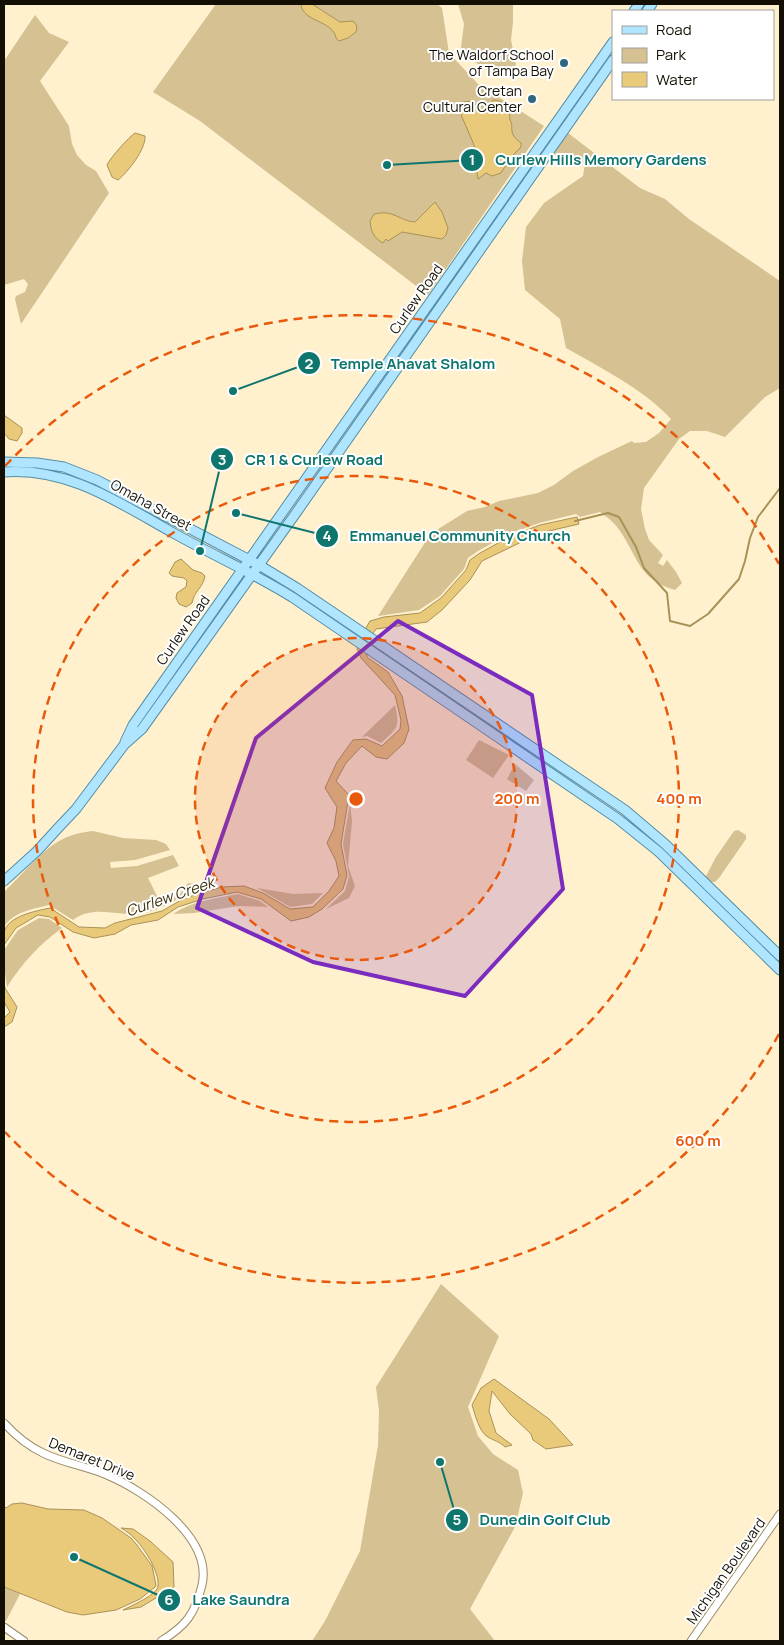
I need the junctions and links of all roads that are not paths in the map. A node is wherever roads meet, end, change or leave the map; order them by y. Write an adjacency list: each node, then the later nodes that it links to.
1 (611, 44): 3 (main road); 4 (main road, Curlew Road)
2 (612, 61): 3 (main road, Curlew Road)
3 (586, 97): 5 (main road, Curlew Road)
4 (400, 345): 5 (main road); 6 (main road, Curlew Road)
5 (373, 402): 10 (main road, Curlew Road)
6 (339, 430): 9 (main road, Curlew Road); 10 (main road)
7 (4, 462): 11 (main road, Omaha Street)
8 (4, 472): 13 (main road, Omaha Street)
9 (302, 482): 11 (main road); 13 (main road, Curlew Road)
10 (318, 482): 12 (main road, Curlew Road)
11 (238, 554): 13 (main road, Omaha Street)
12 (266, 556): 13 (main road, Curlew Road); 14 (main road)
13 (249, 568): 14 (main road, Omaha Street); 15 (main road, Curlew Road); 15 (main road, Curlew Road); 18 (main road, Omaha Street)
14 (318, 602): 17 (main road, Omaha Street)
15 (124, 745): 16 (main road, Curlew Road)
16 (4, 881)
17 (780, 956)
18 (780, 970)
19 (4, 1423): 23 (street, Demaret Drive)
20 (780, 1514): 24 (street, Michigan Boulevard)
21 (4, 1627): 22 (street)
22 (23, 1641)
23 (161, 1641)
24 (692, 1641)

